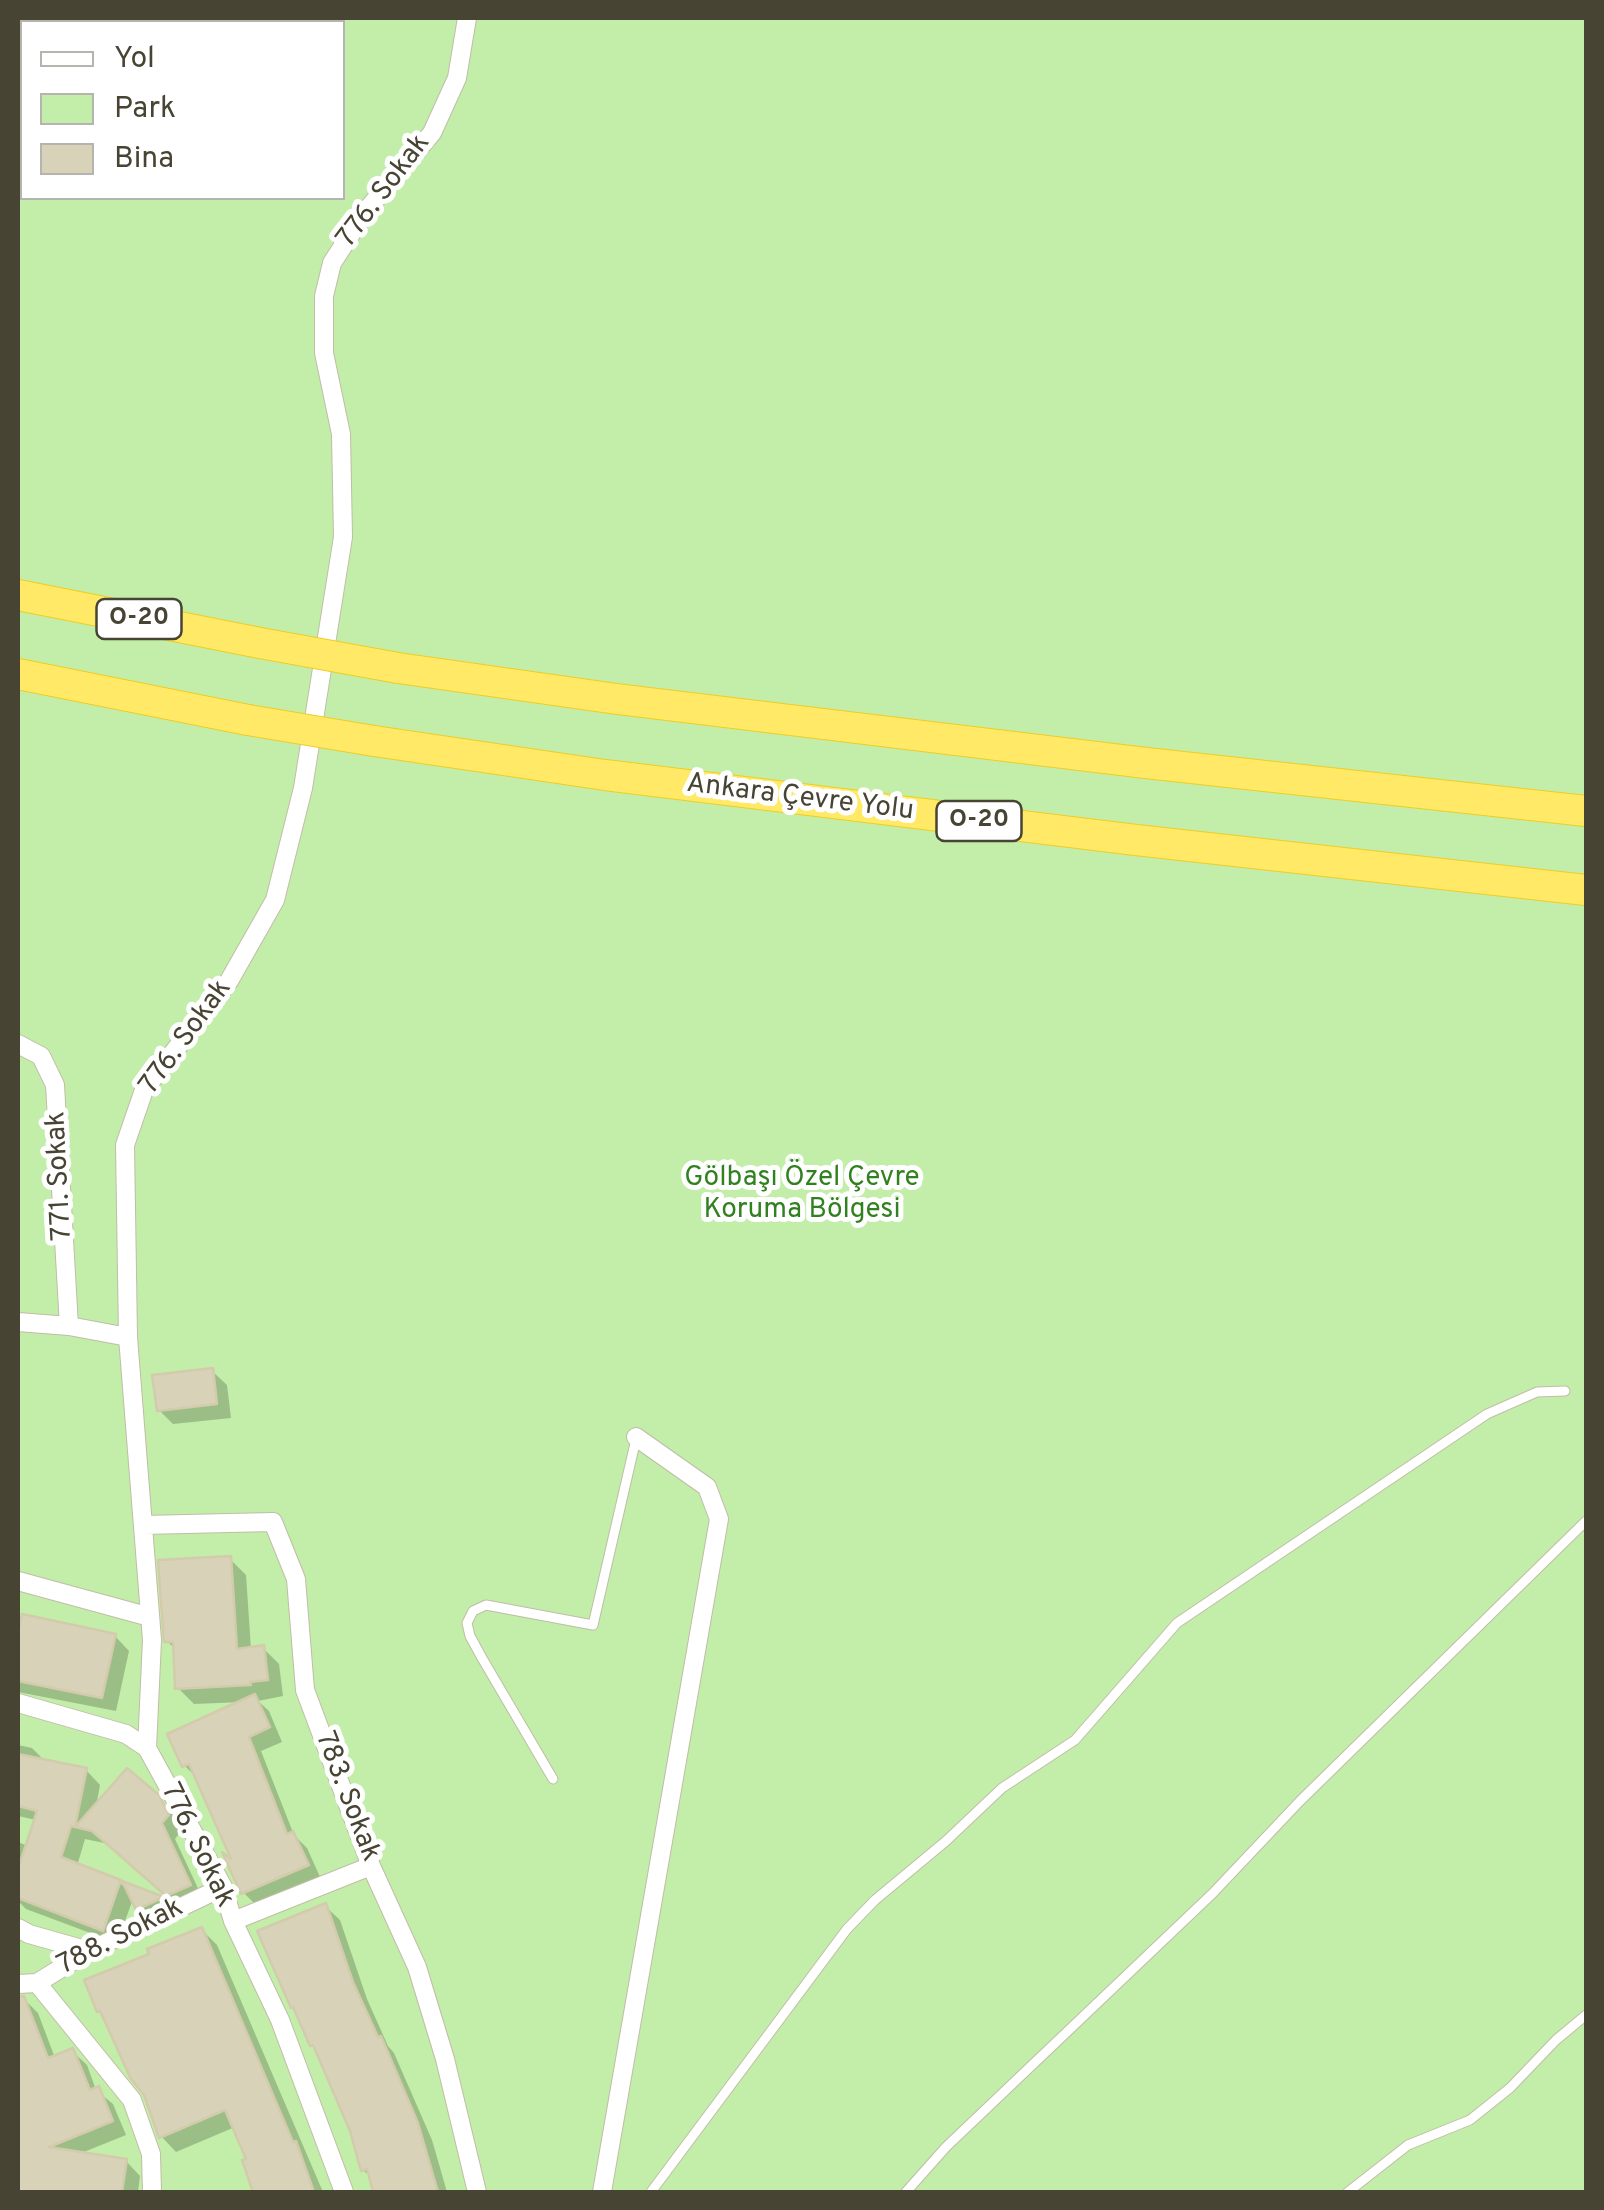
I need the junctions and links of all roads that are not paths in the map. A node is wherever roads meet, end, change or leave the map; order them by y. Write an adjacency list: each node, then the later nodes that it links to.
1 (467, 18): 9 (street, 776. Sokak)
2 (18, 596): 4 (highway, O-20, bridge)
3 (18, 674): 5 (highway, Ankara Çevre Yolu / O-20, bridge)
4 (1586, 811)
5 (1586, 890)
6 (18, 1044): 8 (street, 771. Sokak)
7 (18, 1322): 8 (street)
8 (69, 1326): 9 (street)
9 (128, 1337): 13 (street, 776. Sokak)
10 (1565, 1391): 31 (lane)
11 (636, 1436): 18 (lane); 30 (street)
12 (1586, 1521): 32 (lane)
13 (143, 1525): 15 (street, 776. Sokak); 19 (street, 783. Sokak)
14 (18, 1582): 15 (street)
15 (150, 1617): 17 (street, 776. Sokak)
16 (18, 1703): 17 (street)
17 (147, 1748): 20 (street, 776. Sokak)
18 (553, 1779)
19 (372, 1866): 21 (street); 29 (street, 783. Sokak)
20 (223, 1887): 21 (street, 776. Sokak); 23 (street, 788. Sokak)
21 (232, 1921): 28 (street, 776. Sokak)
22 (18, 1928): 23 (street)
23 (89, 1951): 24 (street, 788. Sokak)
24 (37, 1983): 25 (street, 788. Sokak); 27 (street)
25 (18, 1984)
26 (1586, 2015): 33 (lane)
27 (152, 2192)
28 (344, 2192)
29 (478, 2192)
30 (602, 2192)
31 (651, 2192)
32 (906, 2192)
33 (1348, 2192)

